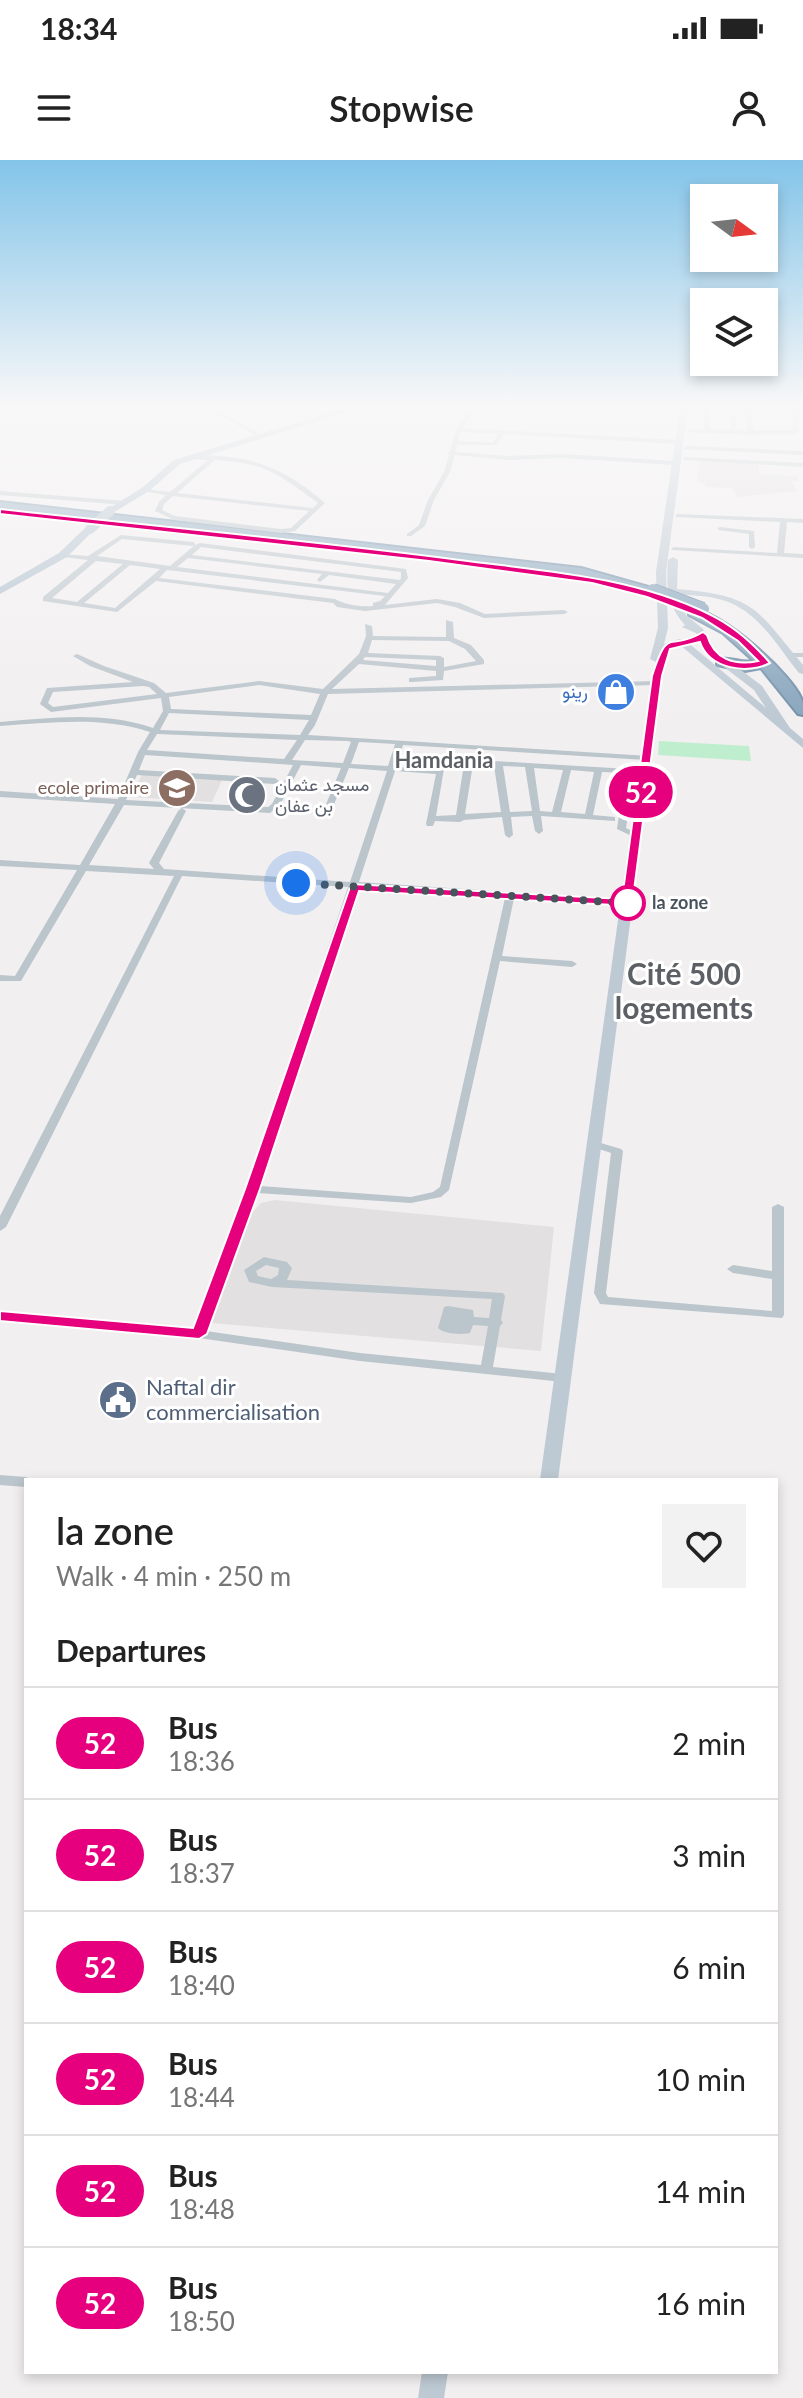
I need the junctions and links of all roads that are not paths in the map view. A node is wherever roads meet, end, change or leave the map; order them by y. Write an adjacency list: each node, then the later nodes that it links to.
1 (30, 512): 40 (highway, bridge)
2 (108, 512): 19 (main road, bridge)
3 (161, 512): 4 (street)
4 (312, 512)
5 (427, 512): 13 (street)
6 (672, 512): 45 (main road)
7 (678, 512): 8 (main road)
8 (678, 516): 9 (street); 16 (main road)
9 (721, 517): 10 (street); 12 (street)
10 (784, 520): 11 (street); 20 (street)
11 (803, 521)
12 (720, 529): 15 (street); 17 (street)
13 (409, 535)
14 (193, 544): 23 (street)
15 (752, 547)
16 (674, 549): 17 (street); 35 (main road)
17 (721, 552): 20 (street)
18 (269, 553): 21 (street); 24 (street); 26 (street)
19 (63, 555): 23 (street); 34 (main road)
20 (780, 555): 22 (street)
21 (185, 556): 26 (street); 27 (street)
22 (803, 556)
23 (92, 558): 25 (street); 39 (street)
24 (338, 561): 28 (street); 31 (street)
25 (129, 563): 27 (street); 39 (street)
26 (255, 565): 28 (street); 29 (street)
27 (169, 567): 29 (street); 30 (street)
28 (324, 573): 31 (street); 32 (street)
29 (243, 576): 32 (street); 33 (street)
30 (154, 579): 33 (street); 39 (street)
31 (401, 582): 36 (street)
32 (316, 585): 36 (street); 37 (street)
33 (231, 588): 37 (street)
34 (0, 591)
35 (673, 591): 44 (main road); 49 (main road)
36 (390, 595): 38 (street)
37 (304, 597): 38 (street)
38 (335, 601): 41 (street)
39 (77, 605)
40 (699, 610): 54 (highway); 63 (highway)
41 (564, 612)
42 (449, 622): 47 (street)
43 (368, 626): 46 (street)
44 (700, 632): 45 (main road); 48 (main road); 53 (main road)
45 (662, 633): 48 (main road); 57 (main road)
46 (371, 638): 47 (street); 52 (street)
47 (450, 639): 55 (street)
48 (680, 642): 57 (main road); 70 (main road)
49 (789, 655): 50 (street); 56 (main road)
50 (803, 655)
51 (77, 656): 60 (street)
52 (361, 658): 55 (street); 61 (street)
53 (722, 662): 54 (highway); 70 (main road)
54 (765, 663): 63 (highway)
55 (439, 669): 58 (street)
56 (803, 671)
57 (656, 679): 59 (street); 61 (street); 85 (main road)
58 (412, 680)
59 (530, 681)
60 (143, 684): 62 (street); 62 (street)
61 (325, 692): 62 (street); 66 (street)
62 (165, 696): 64 (street)
63 (797, 696): 65 (highway); 67 (highway)
64 (167, 711): 66 (street); 69 (street)
65 (803, 711)
66 (314, 718): 71 (street)
67 (803, 718)
68 (0, 724): 69 (street)
69 (153, 730): 71 (street); 76 (street)
70 (787, 732): 74 (main road)
71 (302, 739): 72 (street); 78 (street)
72 (355, 740): 73 (street); 82 (street)
73 (400, 743): 75 (street); 86 (street)
74 (803, 745)
75 (445, 747): 77 (street); 85 (street)
76 (142, 752): 78 (street); 88 (street)
77 (443, 760): 79 (street); 89 (street)
78 (287, 761): 80 (street)
79 (469, 761): 81 (street); 101 (street)
80 (298, 762): 82 (street); 92 (street)
81 (498, 763): 83 (street); 98 (street)
82 (344, 765): 86 (street); 95 (street)
83 (529, 765): 84 (street); 94 (street)
84 (568, 767): 87 (street); 97 (street)
85 (640, 767): 87 (street); 96 (main road); 99 (street)
86 (392, 769): 89 (street); 109 (street)
87 (599, 769): 100 (street)
88 (134, 772): 90 (street); 92 (street)
89 (440, 772): 101 (street)
90 (275, 781)
91 (0, 794): 92 (street)
92 (121, 802): 106 (street)
93 (182, 811): 107 (street)
94 (534, 813): 97 (street); 98 (street); 102 (street)
95 (326, 814)
96 (639, 814): 99 (street); 104 (main road)
97 (556, 815): 100 (street)
98 (505, 816): 101 (street); 103 (street)
99 (619, 816): 100 (street); 104 (street)
100 (588, 818)
101 (460, 819)
102 (539, 831)
103 (509, 835)
104 (636, 835): 111 (main road)
105 (0, 863): 106 (street)
106 (82, 868): 107 (street); 114 (street)
107 (161, 872): 108 (street)
108 (178, 876): 109 (street); 119 (street)
109 (355, 887): 110 (street); 117 (street)
110 (510, 897): 111 (street); 112 (street)
111 (628, 903): 116 (main road)
112 (495, 958): 113 (street); 117 (street)
113 (572, 964)
114 (3, 978): 115 (street)
115 (0, 990)
116 (594, 1144): 121 (street); 128 (main road)
117 (253, 1189): 126 (street)
118 (778, 1207): 121 (street)
119 (0, 1227)
120 (733, 1269): 121 (street)
121 (779, 1276)
122 (272, 1283): 125 (street)
123 (0, 1316): 126 (street)
124 (446, 1319): 125 (street)
125 (497, 1323): 127 (street)
126 (199, 1334): 127 (street)
127 (486, 1371): 128 (street)
128 (563, 1378): 129 (main road)
129 (549, 1478)
130 (0, 1480): 131 (street)
131 (24, 1482)
132 (435, 2374): 133 (main road)
133 (431, 2398)

